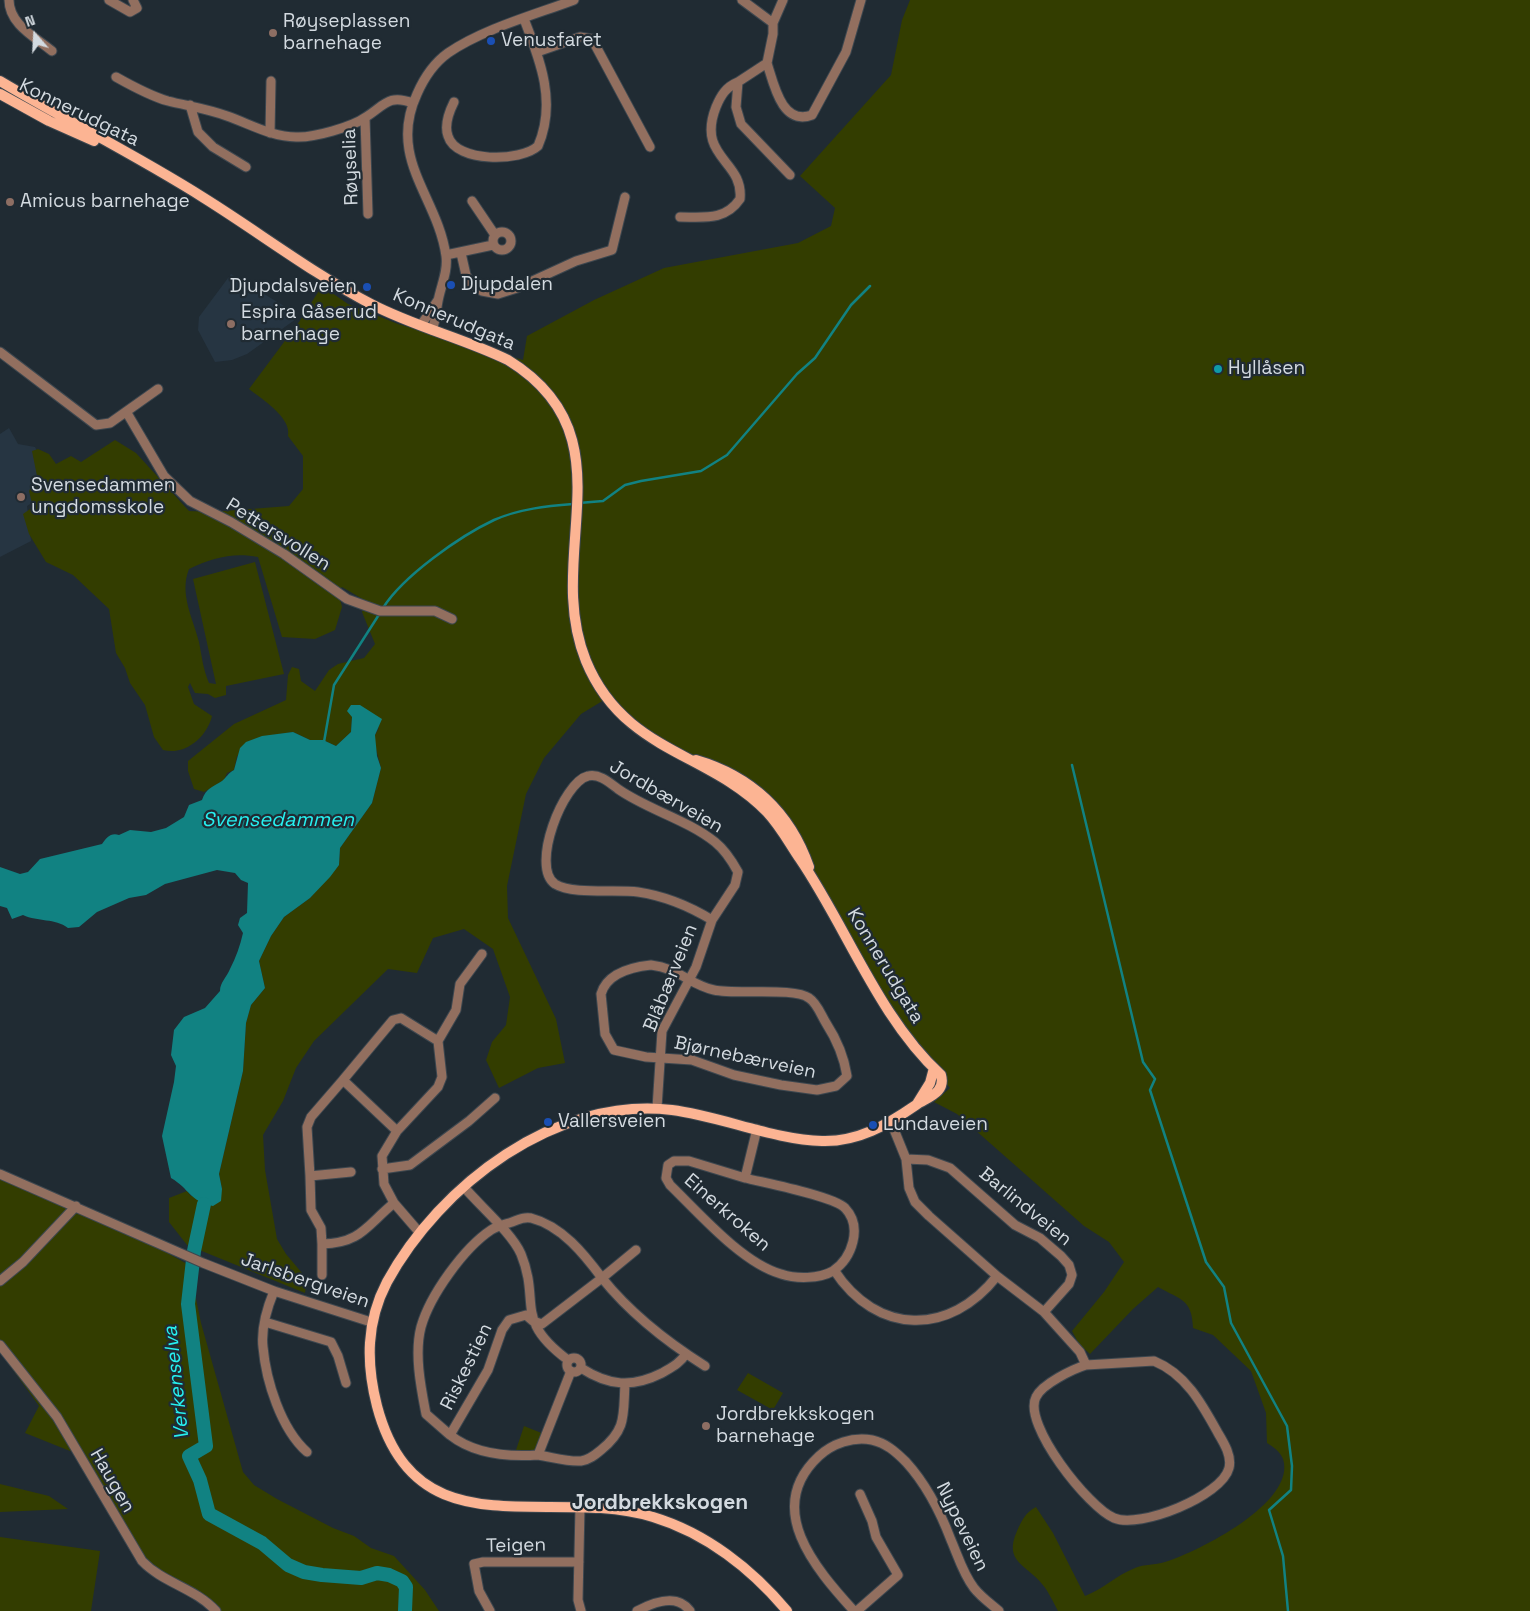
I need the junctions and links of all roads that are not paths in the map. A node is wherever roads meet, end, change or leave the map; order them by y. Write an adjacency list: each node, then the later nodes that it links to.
1 (9, 0): 11 (street)
2 (127, 0): 8 (street)
3 (133, 0): 8 (street)
4 (574, 0): 9 (street)
5 (742, 0): 10 (street)
6 (783, 0): 10 (street)
7 (861, 0): 13 (street)
8 (112, 1)
9 (524, 19): 12 (street); 20 (street)
10 (773, 22): 13 (street)
11 (52, 51)
12 (537, 52): 19 (street); 24 (street)
13 (767, 64): 17 (street)
14 (116, 77): 21 (street)
15 (0, 81): 25 (main road, Konnerudgata)
16 (271, 81): 23 (street)
17 (738, 82): 27 (street); 31 (street)
18 (0, 94): 25 (main road, Konnerudgata)
19 (454, 102)
20 (413, 103): 22 (street); 35 (street)
21 (190, 105): 23 (street); 26 (street)
22 (365, 118): 23 (street); 30 (street, Røyselia)
23 (270, 133)
24 (650, 147)
25 (143, 163): 37 (main road, Konnerudgata)
26 (246, 167)
27 (790, 175)
28 (625, 197): 34 (street)
29 (472, 201): 32 (street)
30 (368, 214)
31 (680, 217)
32 (495, 235): 33 (street); 33 (street)
33 (493, 245): 34 (street)
34 (461, 253): 35 (street)
35 (446, 255): 36 (street)
36 (438, 300): 37 (street); 38 (street)
37 (421, 325): 38 (main road, Konnerudgata)
38 (432, 330): 51 (main road, Konnerudgata)
39 (0, 352): 41 (street)
40 (158, 389): 41 (street)
41 (126, 413): 42 (street, Pettersvollen)
42 (452, 620)
43 (712, 920): 43 (street, Jordbærveien); 45 (street, Blåbærveien)
44 (482, 954): 46 (street)
45 (690, 979): 47 (street, Blåbærveien); 47 (street); 47 (street, Bjørnebærveien)
46 (438, 1041): 48 (street); 53 (street)
47 (660, 1057): 50 (street, Blåbærveien)
48 (343, 1080): 53 (street); 58 (street)
49 (495, 1098): 55 (street)
50 (657, 1108): 52 (main road); 60 (main road)
51 (891, 1122): 52 (main road); 54 (street)
52 (757, 1129): 59 (street, Einerkroken)
53 (397, 1131): 55 (street)
54 (906, 1159): 69 (street); 73 (street, Barlindveien)
55 (382, 1169): 61 (street)
56 (352, 1172): 58 (street)
57 (0, 1174): 62 (street, Jarlsbergveien)
58 (310, 1176): 65 (street)
59 (744, 1178): 67 (street, Einerkroken); 67 (street, Einerkroken)
60 (464, 1187): 63 (street); 64 (main road)
61 (394, 1203): 64 (street); 65 (street)
62 (76, 1206): 71 (street); 72 (street, Jarlsbergveien)
63 (499, 1226): 70 (street); 74 (street); 86 (street)
64 (420, 1232): 76 (main road)
65 (322, 1244): 68 (street)
66 (636, 1250): 70 (street)
67 (834, 1270): 69 (street)
68 (322, 1275)
69 (997, 1276): 73 (street)
70 (602, 1278): 74 (street, Riskestien); 78 (street)
71 (0, 1281)
72 (274, 1291): 75 (street); 76 (street, Jarlsbergveien)
73 (1044, 1312): 80 (street)
74 (533, 1321): 79 (street); 86 (street, Riskestien)
75 (265, 1322): 84 (street); 87 (street)
76 (371, 1322): 90 (main road, Jarlsbergveien)
77 (0, 1345): 92 (street, Haugen)
78 (686, 1354): 81 (street); 85 (street)
79 (568, 1360): 82 (street); 83 (street)
80 (1086, 1365): 80 (street)
81 (705, 1366)
82 (581, 1368): 83 (street); 85 (street)
83 (571, 1371): 88 (street)
84 (346, 1383)
85 (625, 1384): 88 (street, Riskestien)
86 (450, 1434): 88 (street, Riskestien)
87 (307, 1452)
88 (538, 1455)
89 (860, 1494): 98 (street, Nypeveien)
90 (580, 1507): 91 (street); 97 (main road, Jarlsbergveien)
91 (579, 1562): 93 (street, Teigen); 94 (street)
92 (216, 1611)
93 (490, 1611)
94 (581, 1611)
95 (638, 1611): 96 (street)
96 (690, 1611)
97 (787, 1611)
98 (856, 1611): 99 (street, Nypeveien)
99 (999, 1611)

